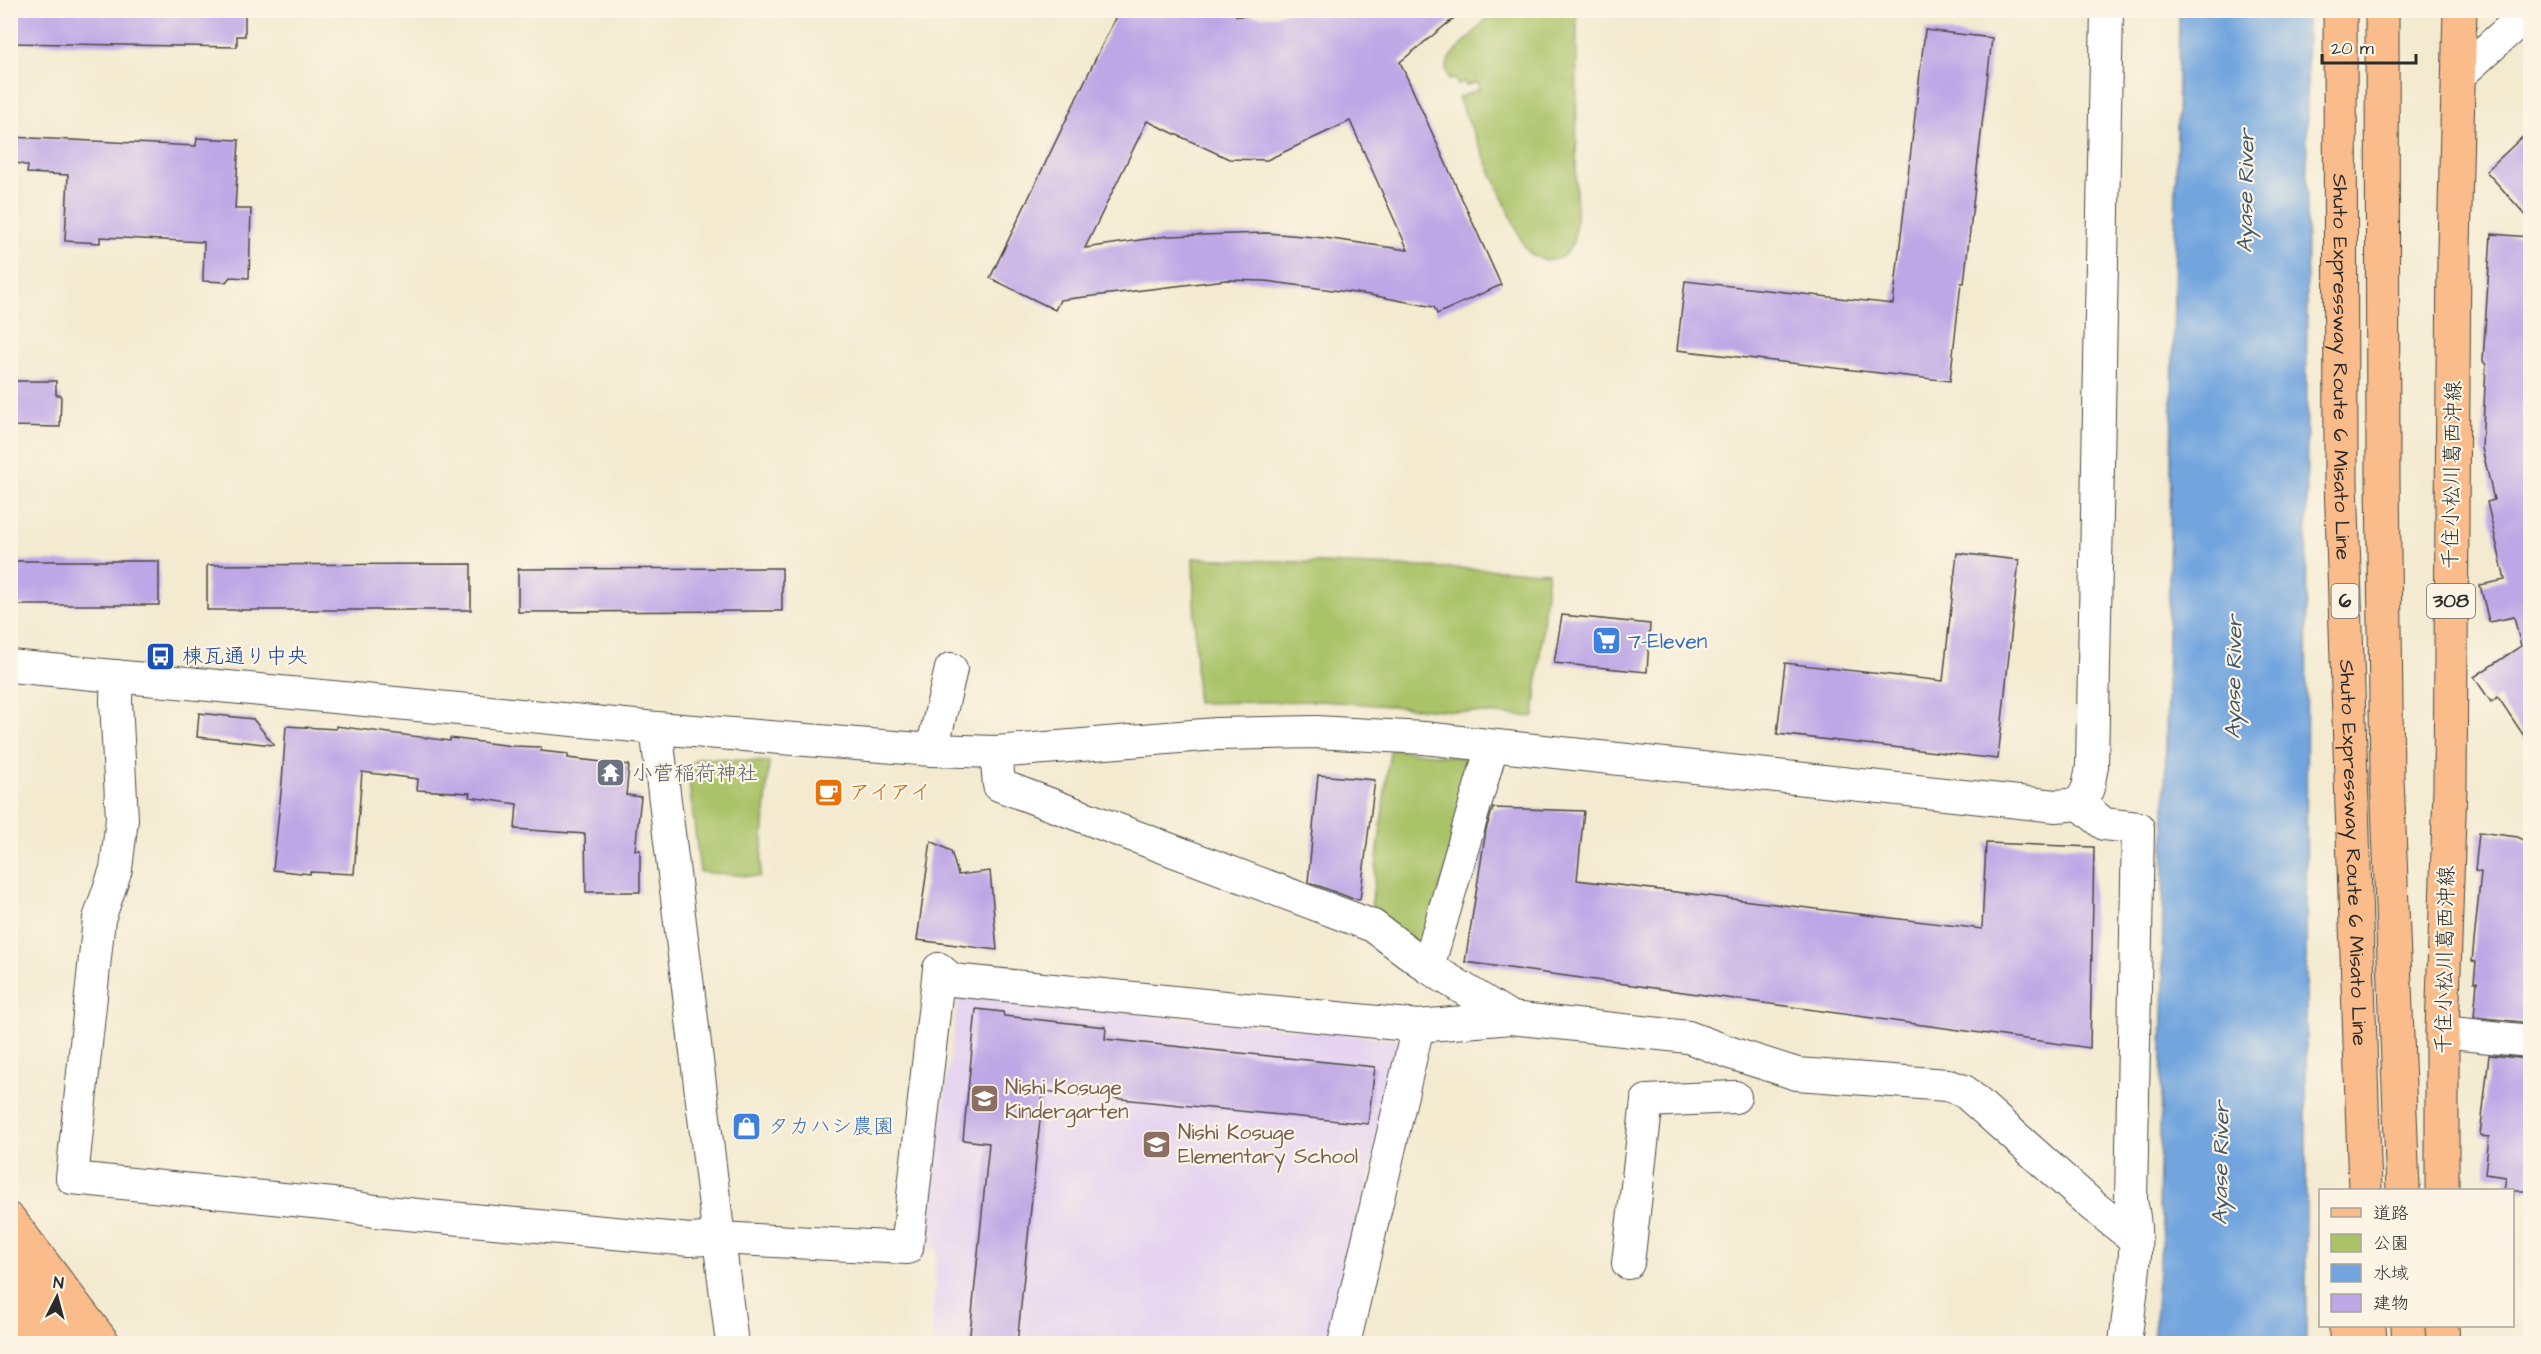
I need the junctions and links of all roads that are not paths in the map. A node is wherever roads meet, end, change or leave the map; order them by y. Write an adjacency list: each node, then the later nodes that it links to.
1 (2107, 10): 16 (street)
2 (2340, 10): 7 (main road, Shuto Expressway Route 6 Misato Line / 6)
3 (2382, 10): 15 (main road, Shuto Expressway Route 6 Misato Line / 6)
4 (2460, 10): 6 (main road, 千住小松川葛西沖線 / 308)
5 (2530, 11): 6 (street)
6 (2459, 75): 20 (main road, 千住小松川葛西沖線 / 308)
7 (2341, 481): 23 (main road); 24 (main road, Shuto Expressway Route 6 Misato Line / 6)
8 (10, 666): 10 (street)
9 (951, 669): 13 (street)
10 (117, 676): 11 (street); 29 (street)
11 (656, 728): 13 (street); 29 (street)
12 (1492, 746): 14 (street); 16 (street); 17 (street)
13 (932, 750): 14 (street)
14 (996, 752): 17 (street)
15 (2387, 778): 25 (main road); 26 (main road, Shuto Expressway Route 6 Misato Line / 6)
16 (2080, 804): 30 (street)
17 (1428, 967): 18 (street)
18 (1511, 1018): 19 (street); 22 (street)
19 (1418, 1026): 29 (street); 44 (street)
20 (2442, 1032): 21 (street); 27 (main road, 千住小松川葛西沖線 / 308)
21 (2530, 1041)
22 (1734, 1054): 30 (street); 32 (street)
23 (2343, 1189)
24 (2365, 1189)
25 (2377, 1189)
26 (2403, 1189)
27 (2442, 1189)
28 (10, 1220): 42 (main road)
29 (719, 1238): 43 (street)
30 (2135, 1239): 45 (street)
31 (10, 1248): 41 (main road)
32 (1628, 1263)
33 (10, 1293): 40 (main road)
34 (10, 1321): 39 (main road)
35 (2346, 1327): 46 (main road)
36 (2371, 1327): 47 (main road)
37 (2408, 1327): 48 (main road)
38 (2442, 1327): 49 (main road)
39 (26, 1344)
40 (47, 1344)
41 (78, 1344)
42 (104, 1344)
43 (732, 1344)
44 (1344, 1344)
45 (2125, 1344)
46 (2346, 1344)
47 (2371, 1344)
48 (2409, 1344)
49 (2443, 1344)

